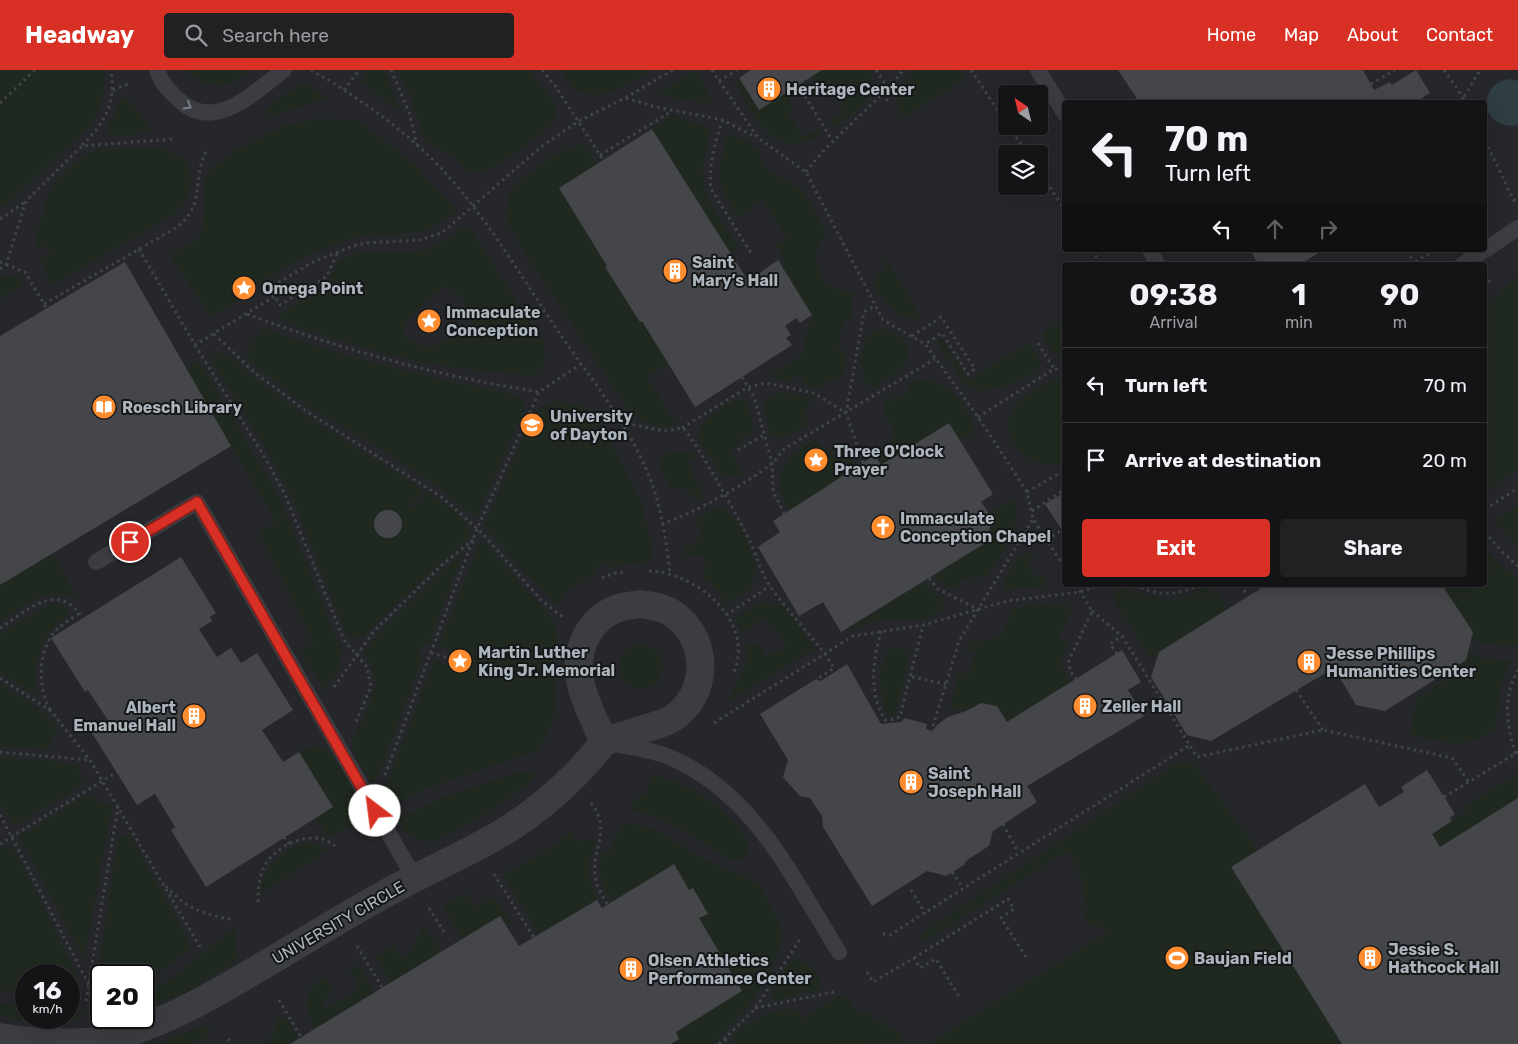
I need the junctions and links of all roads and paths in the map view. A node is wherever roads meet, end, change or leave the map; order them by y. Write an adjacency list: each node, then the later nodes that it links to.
1 (35, 70): 30 (path)
2 (111, 70): 24 (path)
3 (157, 70): 4 (lane, one-way to 4)
4 (284, 70)
5 (311, 70): 25 (path)
6 (359, 70): 25 (path)
7 (391, 70): 39 (path)
8 (673, 70): 27 (path)
9 (712, 70): 19 (path)
10 (737, 70): 19 (path)
11 (876, 70): 23 (path)
12 (903, 70): 23 (path)
13 (971, 70): 33 (path)
14 (1038, 70): 31 (lane)
15 (1394, 70): 21 (path)
16 (1444, 70): 28 (path)
17 (1480, 70): 28 (path)
18 (545, 71): 35 (path)
19 (719, 81): 36 (path)
20 (128, 84): 24 (path)
21 (1371, 84)
22 (798, 85): 38 (path)
23 (888, 88): 26 (path)
24 (113, 90): 41 (path)
25 (344, 90): 39 (path)
26 (883, 93): 29 (path); 38 (path)
27 (625, 98): 32 (path); 35 (path)
28 (1464, 98)
29 (888, 102)
30 (0, 103)
31 (1062, 109)
32 (673, 110): 34 (path); 43 (path)
33 (998, 111)
34 (723, 120): 36 (path); 60 (path)
35 (579, 121): 43 (path); 51 (path)
36 (758, 138): 45 (path)
37 (174, 139): 41 (path)
38 (832, 140): 45 (path)
39 (417, 145): 51 (path)
40 (1487, 145): 49 (path)
41 (82, 146): 48 (path)
42 (206, 151): 55 (path)
43 (600, 155): 44 (path)
44 (603, 160)
45 (806, 172): 70 (path)
46 (1048, 184): 50 (path)
47 (1518, 196): 49 (path)
48 (26, 201): 53 (path); 66 (path)
49 (1514, 201): 52 (path)
50 (1062, 206)
51 (473, 207): 61 (path); 79 (path)
52 (1518, 207)
53 (0, 219)
54 (1518, 228): 56 (lane)
55 (139, 248): 69 (path); 77 (path)
56 (1487, 249)
57 (1093, 252): 62 (path)
58 (1432, 252): 64 (path)
59 (1482, 252): 65 (lane)
60 (751, 253)
61 (337, 254): 68 (path); 68 (path)
62 (1097, 258)
63 (0, 262): 66 (path)
64 (1415, 262)
65 (1467, 262)
66 (6, 265): 67 (path); 69 (path)
67 (0, 269)
68 (275, 296): 72 (path)
69 (44, 304): 71 (path)
70 (875, 306): 74 (path); 85 (path)
71 (47, 309)
72 (247, 314): 73 (path); 84 (path)
73 (214, 334): 77 (path); 103 (path)
74 (912, 336): 76 (path); 76 (path)
75 (1038, 343): 81 (path)
76 (925, 344): 78 (path)
77 (195, 345): 134 (path)
78 (935, 359): 85 (path); 86 (path)
79 (581, 364): 84 (path); 87 (path)
80 (1062, 368): 81 (path)
81 (1054, 369): 86 (path)
82 (742, 377): 83 (path)
83 (748, 387): 85 (path); 88 (path); 89 (path)
84 (539, 392): 103 (path)
85 (846, 413): 91 (path); 92 (path)
86 (978, 417): 96 (path)
87 (619, 422): 88 (path); 102 (path)
88 (682, 428): 97 (path)
89 (764, 435): 90 (path); 91 (path)
90 (738, 450)
91 (772, 463): 97 (path); 100 (path)
92 (863, 463)
93 (1062, 472): 96 (path)
94 (1518, 488): 98 (path)
95 (1062, 491): 99 (path)
96 (1027, 492): 99 (path)
97 (725, 493): 102 (path); 112 (path)
98 (1487, 507)
99 (1032, 511): 101 (path)
100 (784, 514)
101 (1033, 519): 107 (path); 121 (path)
102 (662, 524): 120 (path)
103 (477, 529): 106 (path); 125 (path)
104 (1062, 530): 107 (path)
105 (1487, 534): 110 (path)
106 (474, 539): 131 (path); 134 (path)
107 (1047, 540): 109 (path)
108 (96, 562): 171 (lane)
109 (1062, 563)
110 (1518, 566)
111 (929, 578): 121 (path)
112 (770, 586): 124 (path); 132 (path)
113 (1077, 587): 118 (path)
114 (1094, 587): 118 (path)
115 (1140, 587): 116 (path)
116 (1195, 587)
117 (1241, 587): 119 (path)
118 (1080, 592): 121 (path); 122 (path)
119 (1248, 596)
120 (664, 609): 149 (street); 149 (street)
121 (978, 610): 127 (path); 141 (path)
122 (1092, 611): 130 (path); 139 (path)
123 (80, 613): 126 (path); 128 (path); 144 (path)
124 (726, 615)
125 (562, 617)
126 (83, 618)
127 (923, 625): 129 (path); 137 (path)
128 (0, 628)
129 (881, 631): 132 (path); 137 (path)
130 (1122, 636): 133 (path); 150 (path)
131 (431, 653): 135 (path); 157 (path)
132 (825, 654): 140 (path); 145 (path)
133 (1117, 654)
134 (356, 656): 143 (path); 147 (path)
135 (460, 661)
136 (1518, 670): 152 (path)
137 (912, 677): 141 (path)
138 (0, 678): 144 (path)
139 (1076, 679)
140 (821, 680)
141 (946, 684): 146 (path)
142 (1296, 690): 148 (path)
143 (332, 691)
144 (51, 712): 153 (path)
145 (708, 726)
146 (934, 726)
147 (354, 727)
148 (1323, 730): 150 (path); 156 (path)
149 (604, 742): 171 (street, UNIVERSITY CIRCLE); 186 (lane)
150 (1190, 745): 168 (path)
151 (0, 752): 153 (path)
152 (1516, 753): 156 (path)
153 (90, 760): 155 (path)
154 (117, 772): 155 (path)
155 (102, 781): 160 (path); 163 (path)
156 (1469, 782): 158 (path)
157 (382, 783)
158 (1444, 797)
159 (592, 804): 176 (path)
160 (118, 806): 172 (path); 190 (path)
161 (0, 815): 163 (path)
162 (1003, 824): 168 (path)
163 (12, 836): 165 (path); 190 (path)
164 (284, 837): 166 (path)
165 (0, 844)
166 (289, 844): 167 (path); 175 (path)
167 (335, 846)
168 (1018, 852): 173 (path)
169 (952, 872): 173 (path)
170 (494, 873): 182 (path)
171 (414, 877): 201 (street, UNIVERSITY CIRCLE)
172 (161, 880): 179 (path); 185 (path)
173 (963, 888): 178 (path)
174 (911, 890): 178 (path)
175 (258, 902)
176 (607, 904)
177 (430, 908): 181 (path)
178 (925, 913): 180 (path)
179 (233, 920)
180 (883, 934)
181 (446, 935)
182 (534, 938)
183 (800, 939): 196 (path)
184 (357, 946): 191 (path)
185 (200, 947)
186 (839, 952)
187 (1026, 957): 188 (path)
188 (914, 958): 189 (path); 193 (path)
189 (867, 972)
190 (89, 985): 195 (path)
191 (382, 987)
192 (834, 992): 196 (path)
193 (960, 998)
194 (279, 1000): 198 (path)
195 (86, 1002)
196 (755, 1008): 200 (path)
197 (0, 1037): 201 (street, UNIVERSITY CIRCLE)
198 (301, 1037)
199 (228, 1038): 202 (path)
200 (725, 1039): 203 (path); 204 (path)
201 (44, 1044)
202 (232, 1044)
203 (719, 1044)
204 (728, 1044)

